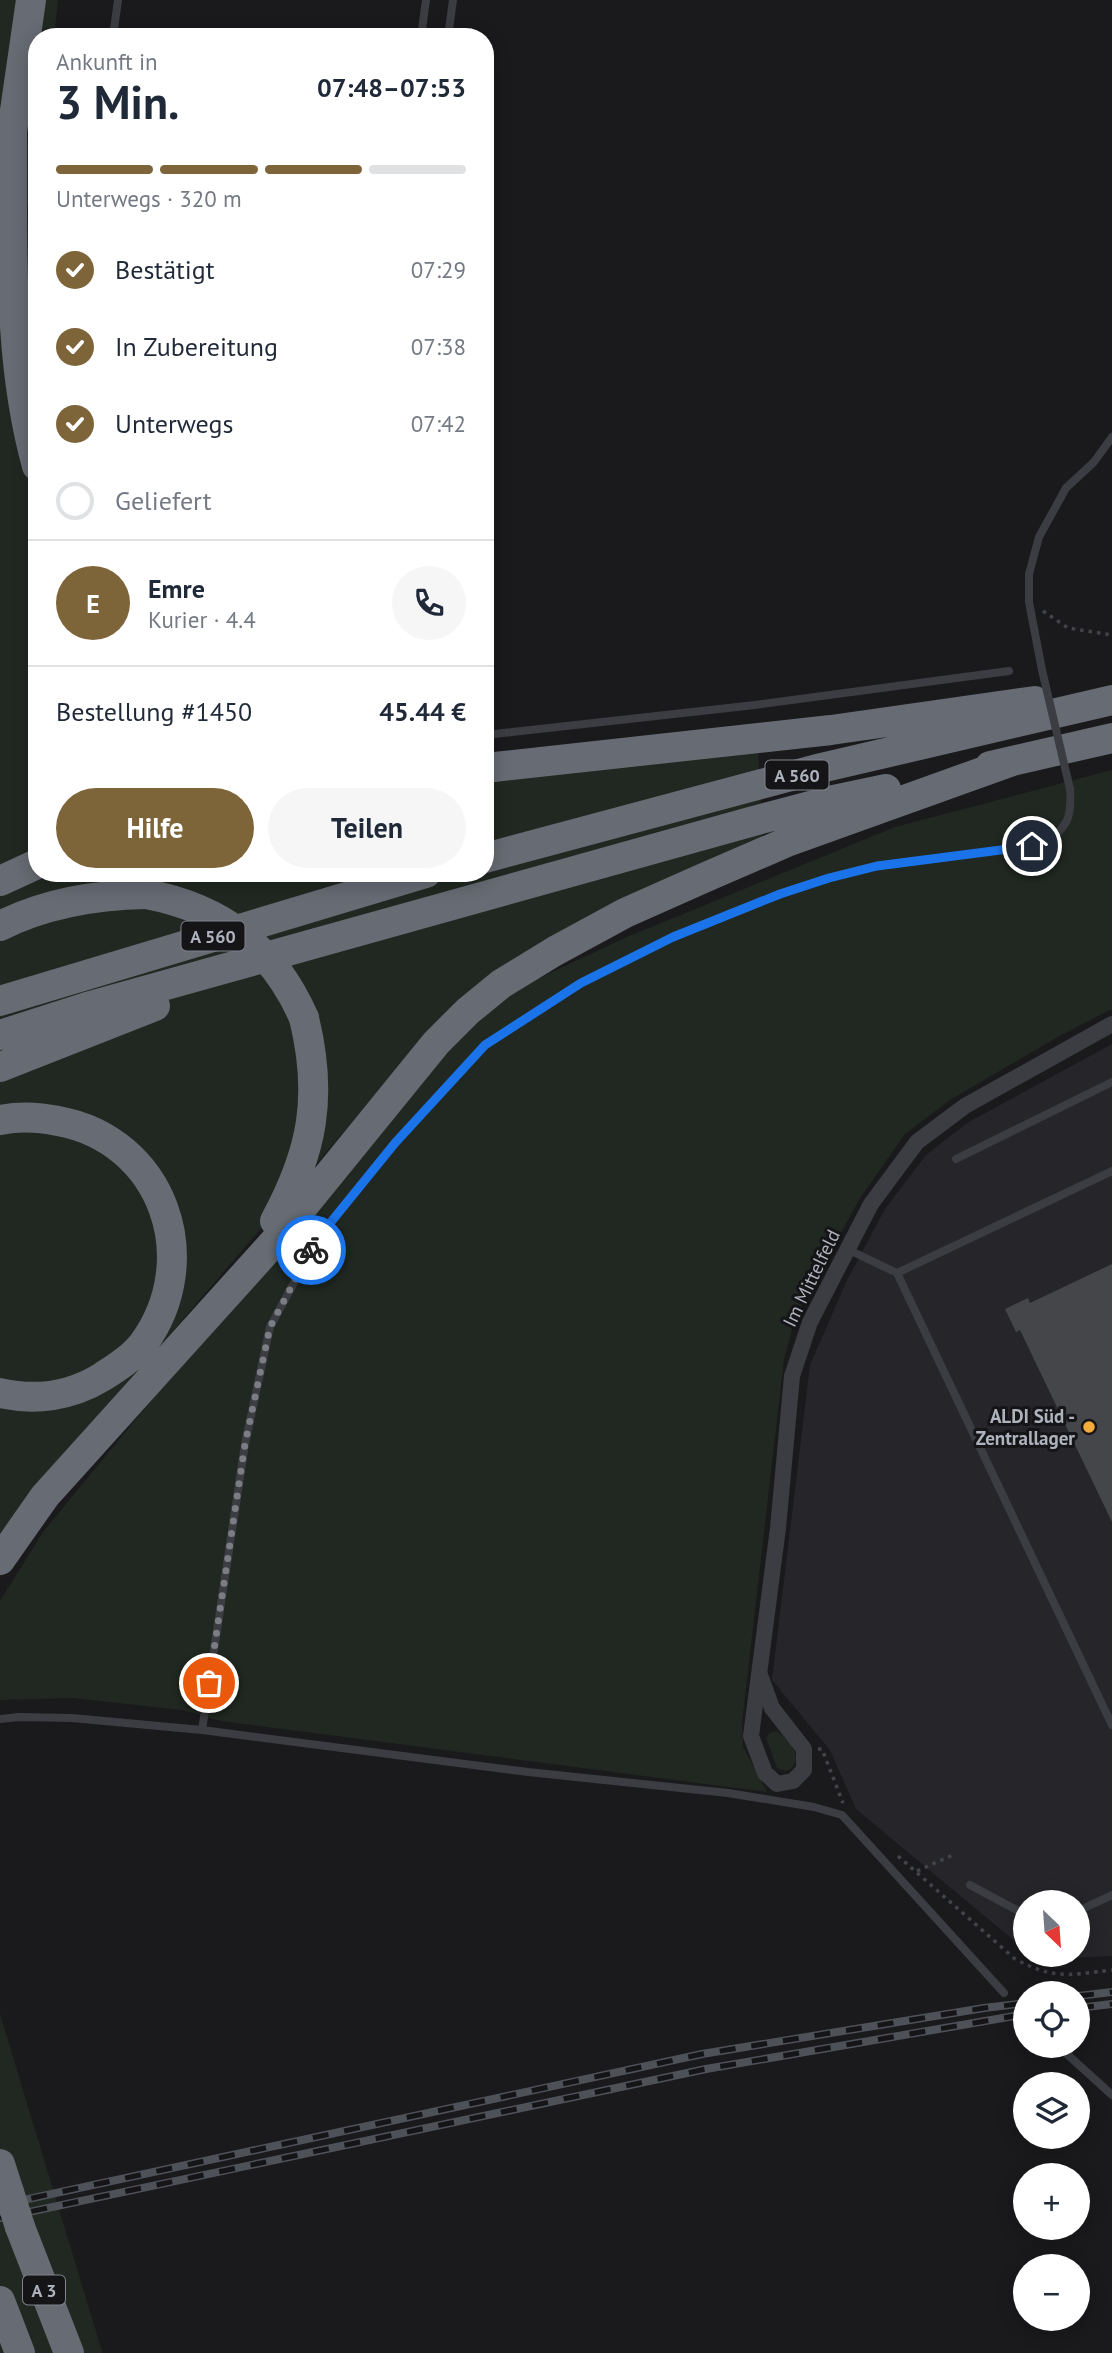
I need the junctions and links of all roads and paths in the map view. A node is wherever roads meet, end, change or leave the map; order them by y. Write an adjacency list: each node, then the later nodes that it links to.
1 (31, 0): 8 (highway)
2 (118, 0): 5 (lane)
3 (426, 0): 6 (lane)
4 (453, 0): 7 (lane)
5 (114, 28)
6 (422, 28)
7 (449, 28)
8 (12, 134): 9 (highway); 10 (highway)
9 (0, 218)
10 (28, 433)
11 (1112, 437): 12 (lane)
12 (1029, 602): 13 (path); 43 (lane, bridge)
13 (1112, 635)
14 (1009, 671): 17 (lane)
15 (1112, 692): 20 (highway)
16 (1112, 700): 21 (highway, A 560)
17 (494, 734)
18 (1112, 738): 19 (highway, A 560)
19 (1010, 762): 26 (highway, A 560); 37 (highway)
20 (494, 767)
21 (494, 856)
22 (28, 868): 23 (highway)
23 (0, 881)
24 (396, 882): 27 (highway, A 560)
25 (0, 926): 37 (highway, bridge)
26 (322, 941): 29 (highway, A 560); 30 (highway)
27 (0, 1000)
28 (1112, 1024): 35 (street, Im Mittelfeld)
29 (0, 1035)
30 (0, 1067)
31 (1112, 1082): 33 (lane)
32 (0, 1120): 38 (highway)
33 (956, 1159)
34 (1112, 1171): 36 (lane)
35 (847, 1249): 36 (lane); 40 (street, Im Mittelfeld)
36 (897, 1273): 42 (lane)
37 (239, 1282): 39 (highway)
38 (0, 1393)
39 (0, 1560)
40 (760, 1675): 44 (street, Im Mittelfeld); 44 (street, Im Mittelfeld)
41 (0, 1719): 43 (lane)
42 (1112, 1725)
43 (202, 1730): 45 (lane)
44 (804, 1749): 45 (path)
45 (842, 1815): 54 (lane)
46 (892, 1852): 48 (path)
47 (953, 1854): 48 (path)
48 (916, 1872): 53 (path)
49 (970, 1885): 52 (lane)
50 (1112, 1895): 51 (lane)
51 (1090, 1906)
52 (1013, 1908)
53 (1112, 1970)
54 (1004, 1993)
55 (1071, 2058): 56 (lane)
56 (1112, 2095)
57 (0, 2164): 60 (highway, A 3, bridge)
58 (0, 2301): 59 (highway, A 3)
59 (20, 2353)
60 (69, 2353)

